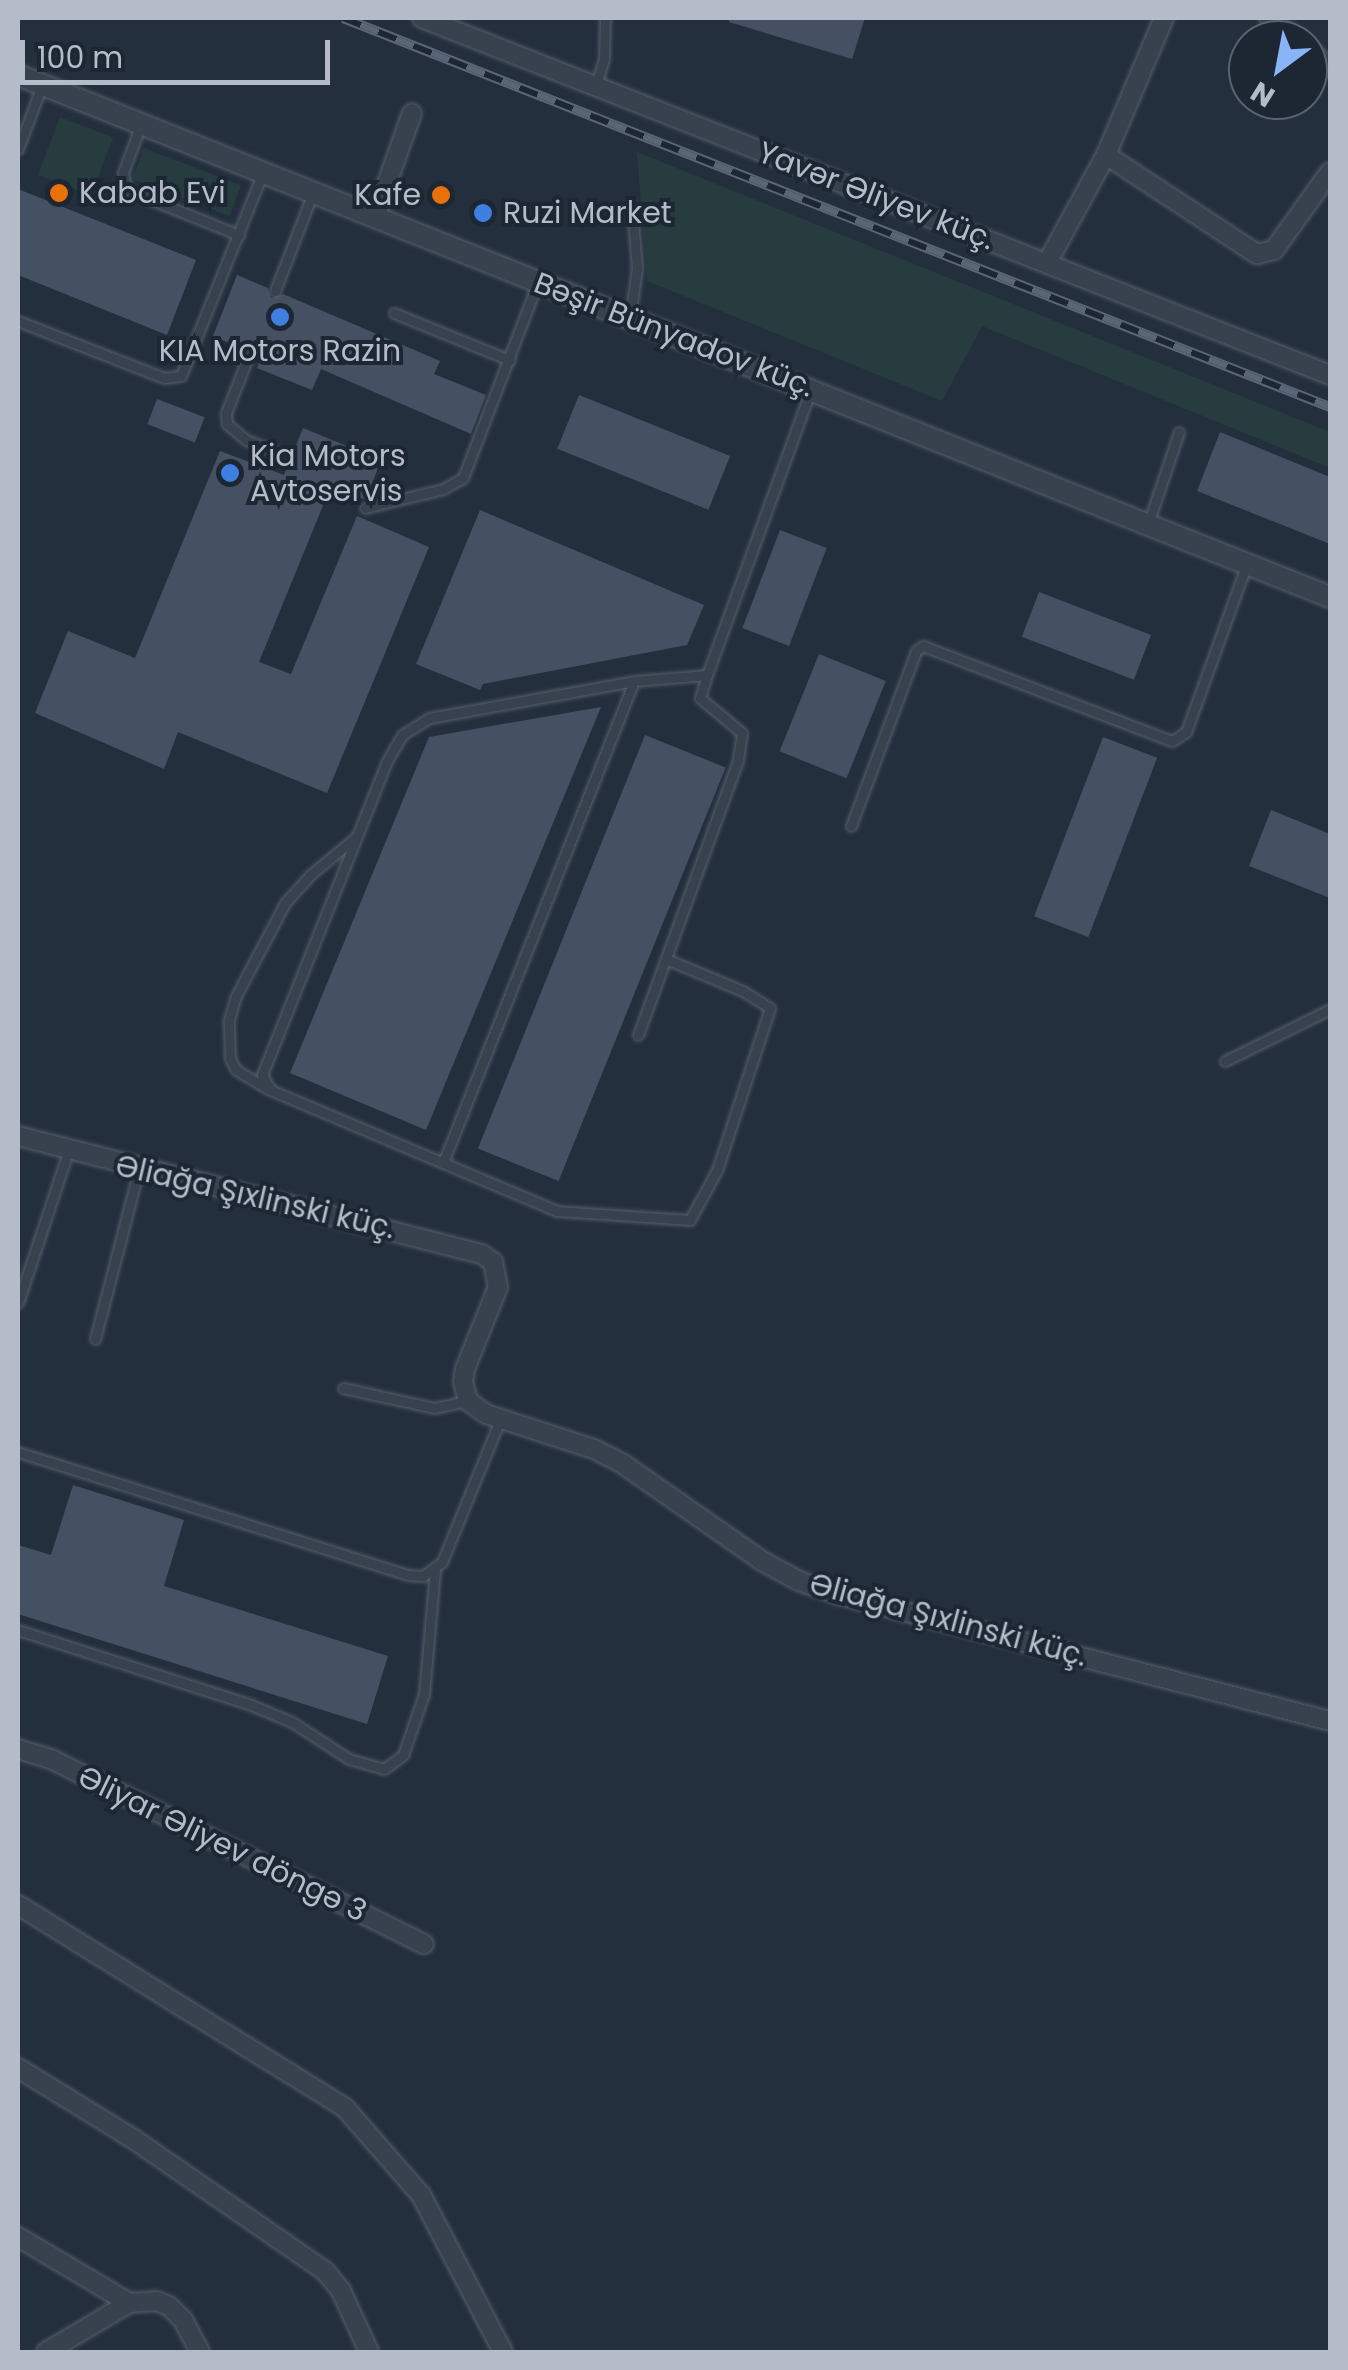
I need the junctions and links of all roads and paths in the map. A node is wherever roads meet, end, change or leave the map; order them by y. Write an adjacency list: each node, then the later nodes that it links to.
1 (422, 18): 6 (street, Yavər Əliyev küç.)
2 (604, 18): 6 (lane)
3 (1164, 18): 10 (street)
4 (18, 75): 5 (street, Bəşir Bünyadov küç.)
5 (42, 85): 8 (street, Bəşir Bünyadov küç.); 9 (lane)
6 (596, 85): 17 (street, Yavər Əliyev küç.)
7 (412, 113): 15 (street)
8 (141, 124): 11 (street, Bəşir Bünyadov küç.); 16 (lane)
9 (18, 149)
10 (1106, 155): 12 (street); 17 (street)
11 (263, 172): 13 (street, Bəşir Bünyadov küç.); 16 (lane)
12 (1330, 172)
13 (313, 192): 15 (street, Bəşir Bünyadov küç.); 19 (lane)
14 (632, 208): 21 (lane)
15 (375, 217): 18 (street, Bəşir Bünyadov küç.)
16 (240, 236): 22 (lane)
17 (1047, 263): 25 (street, Yavər Əliyev küç.)
18 (538, 282): 21 (street, Bəşir Bünyadov küç.); 24 (lane)
19 (275, 291)
20 (394, 313): 24 (lane)
21 (630, 318): 26 (street, Bəşir Bünyadov küç.)
22 (18, 321)
23 (250, 352): 28 (lane)
24 (510, 360): 29 (lane)
25 (1330, 376)
26 (811, 389): 30 (street, Bəşir Bünyadov küç.); 33 (lane)
27 (1179, 432): 30 (lane)
28 (275, 451)
29 (365, 508)
30 (1148, 524): 31 (street, Bəşir Bünyadov küç.)
31 (1247, 564): 32 (street, Bəşir Bünyadov küç.); 35 (lane)
32 (1330, 597)
33 (707, 675): 34 (lane); 37 (lane)
34 (634, 681): 36 (lane); 44 (lane)
35 (851, 826)
36 (357, 836): 41 (lane); 41 (lane)
37 (666, 959): 39 (lane); 44 (lane)
38 (1330, 1008): 40 (lane)
39 (638, 1035)
40 (1225, 1062)
41 (271, 1090): 44 (lane)
42 (18, 1136): 43 (street, Əliağa Şıxlinski küç.)
43 (68, 1152): 45 (street, Əliağa Şıxlinski küç.); 46 (lane)
44 (443, 1163)
45 (138, 1169): 47 (lane); 49 (street, Əliağa Şıxlinski küç.)
46 (18, 1303)
47 (95, 1339)
48 (342, 1388): 49 (lane)
49 (468, 1400): 50 (street, Əliağa Şıxlinski küç.)
50 (500, 1420): 52 (lane); 54 (street, Əliağa Şıxlinski küç.)
51 (18, 1452): 52 (lane)
52 (435, 1570): 53 (lane)
53 (18, 1630)
54 (1330, 1720)
55 (18, 1749): 57 (street, Əliyar Əliyev döngə 3)
56 (18, 1905): 64 (street)
57 (424, 1944)
58 (18, 2068): 63 (street)
59 (18, 2237): 60 (street)
60 (129, 2303): 61 (street); 62 (street)
61 (46, 2352)
62 (200, 2352)
63 (370, 2352)
64 (503, 2352)

